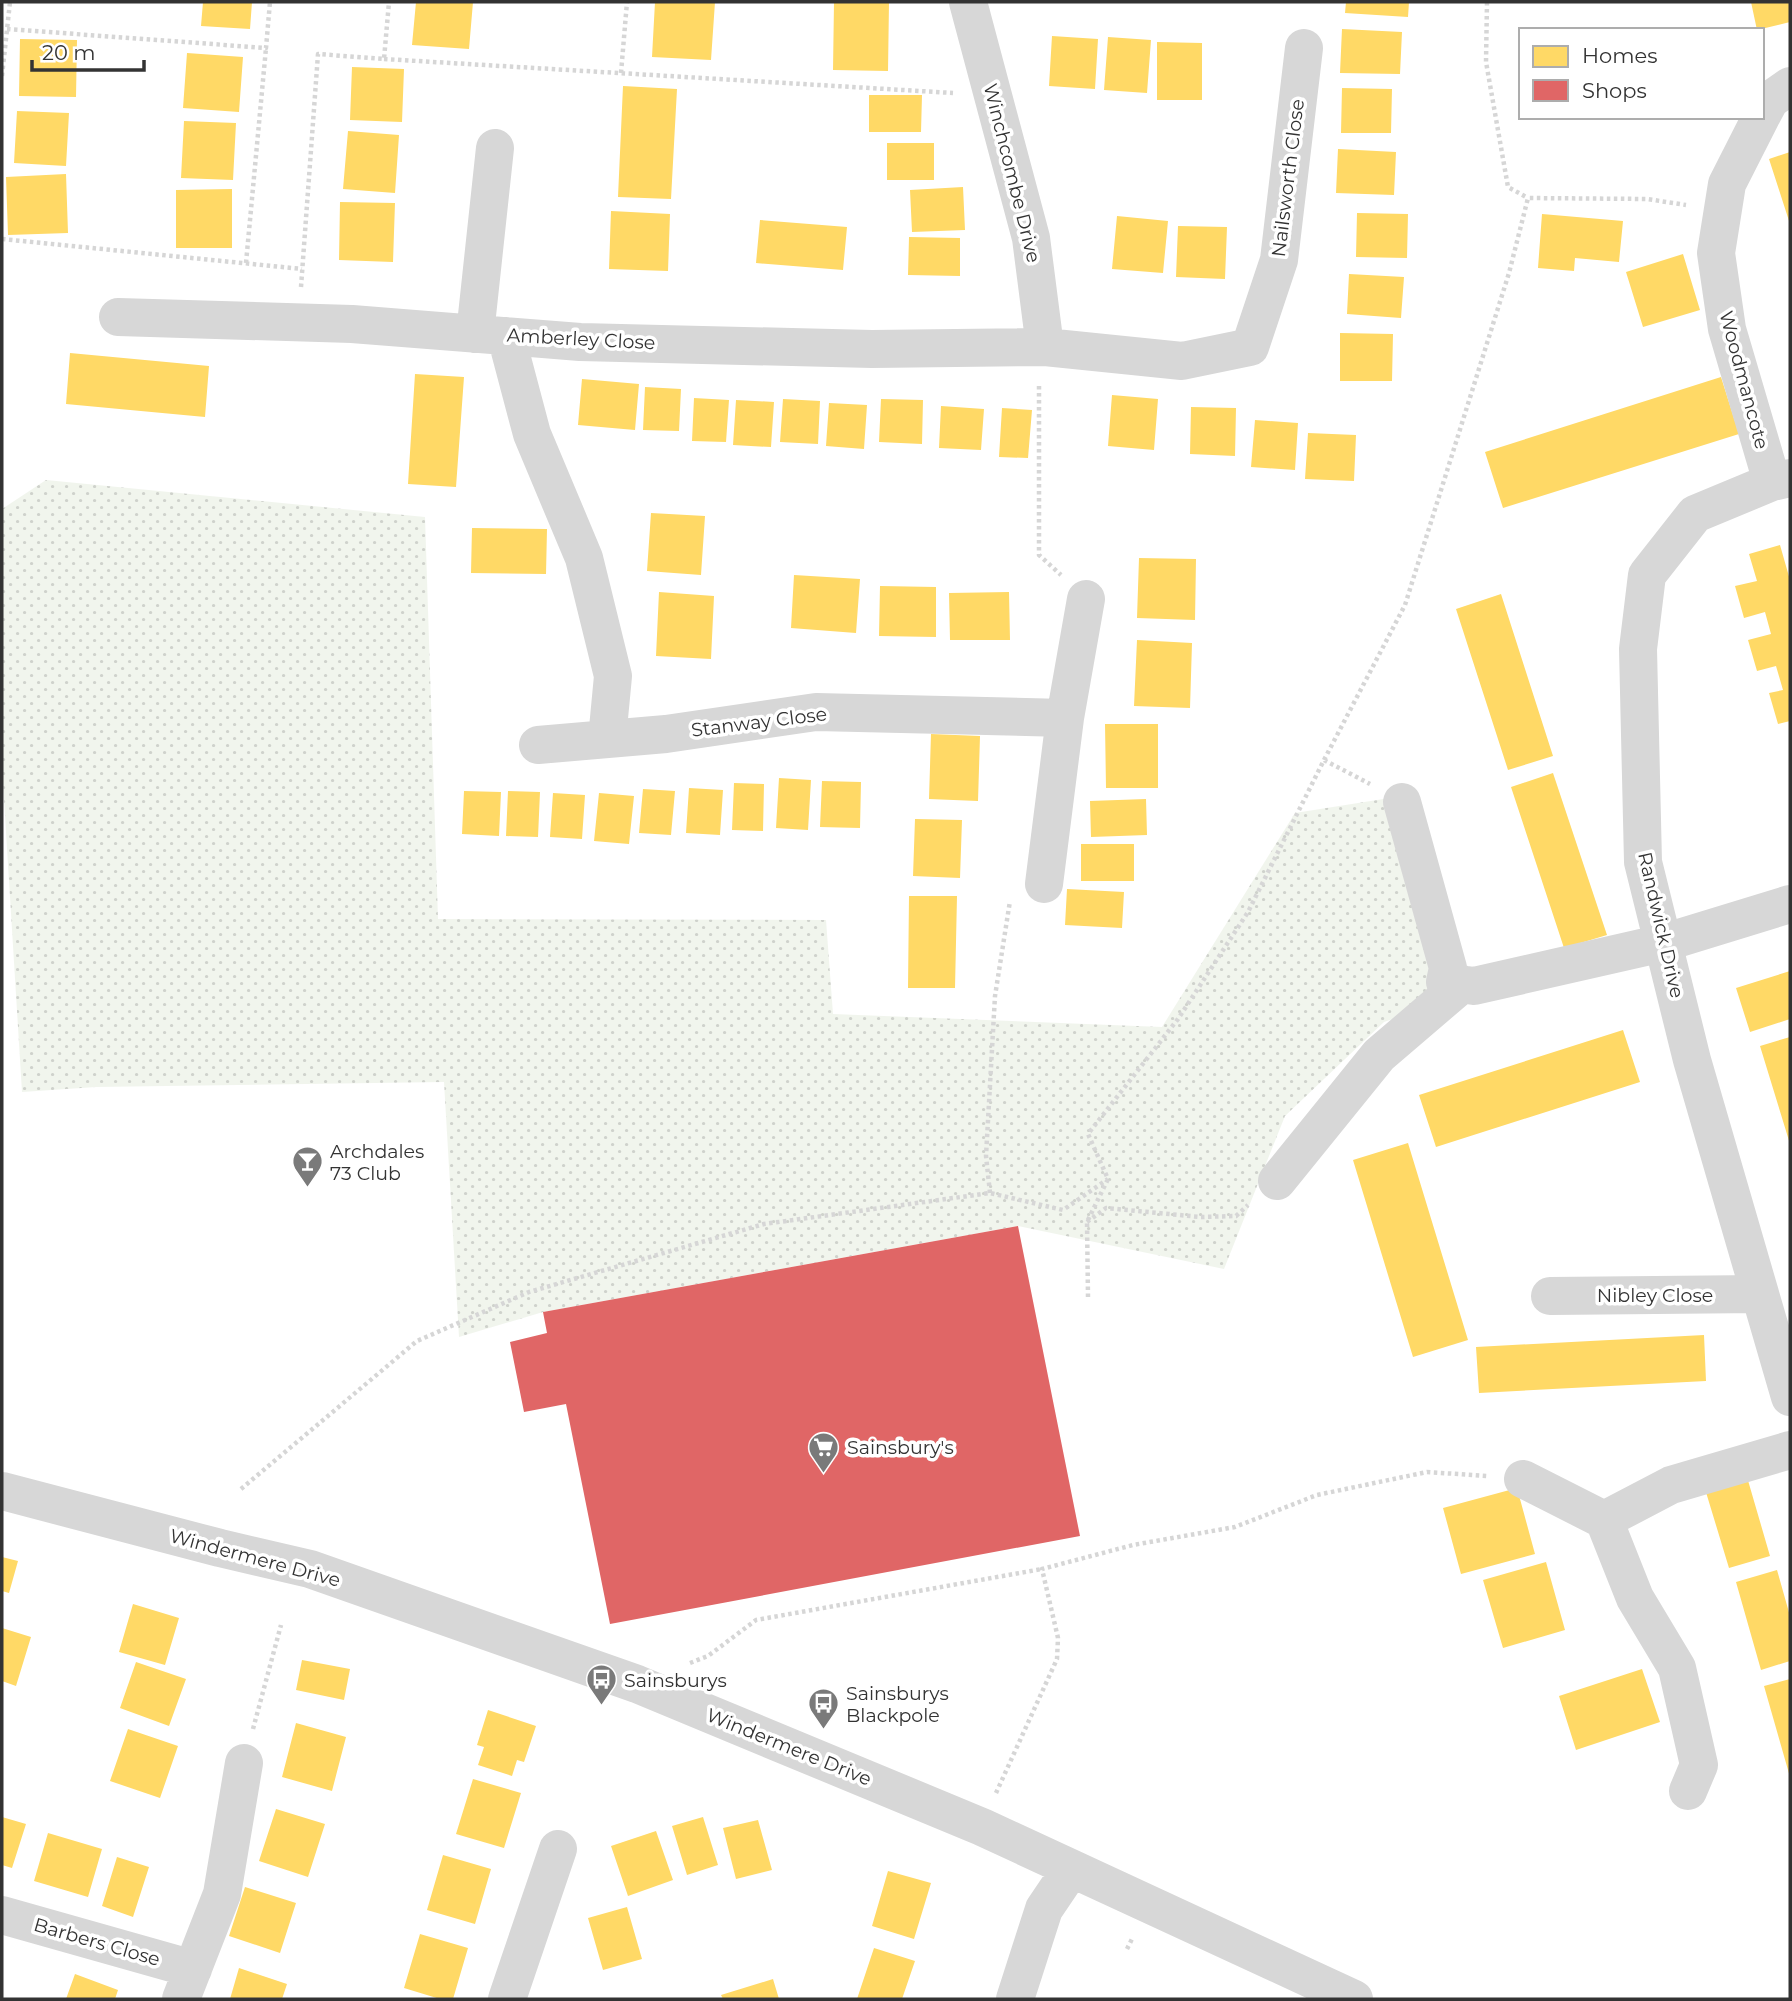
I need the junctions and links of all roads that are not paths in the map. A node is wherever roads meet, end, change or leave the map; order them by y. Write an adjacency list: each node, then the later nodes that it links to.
1 (968, 2): 9 (street, Winchcombe Drive)
2 (1304, 48): 9 (street, Nailsworth Close)
3 (1790, 86): 4 (street, Woodmancote)
4 (1764, 112)
5 (1760, 119): 10 (street, Woodmancote)
6 (495, 148): 8 (street)
7 (118, 317): 8 (street, Amberley Close)
8 (490, 335): 9 (street, Amberley Close); 13 (street)
9 (1041, 347)
10 (1781, 480): 18 (street, Randwick Drive)
11 (1086, 599): 12 (street)
12 (1065, 718): 13 (street, Stanway Close); 16 (street)
13 (607, 739): 14 (street, Stanway Close)
14 (538, 745)
15 (1402, 802): 19 (street)
16 (1044, 884)
17 (1790, 904): 18 (street)
18 (1663, 943): 19 (street); 21 (street, Randwick Drive)
19 (1462, 984): 20 (street)
20 (1277, 1181)
21 (1760, 1294): 22 (street, Nibley Close); 23 (street, Randwick Drive)
22 (1550, 1296)
23 (1790, 1397)
24 (1790, 1450): 27 (street)
25 (1523, 1479): 27 (street)
26 (2, 1491): 31 (street, Windermere Drive)
27 (1604, 1520): 29 (street)
28 (244, 1763): 33 (street)
29 (1688, 1791)
30 (558, 1849): 34 (street)
31 (1071, 1869): 35 (street); 36 (street, Windermere Drive)
32 (2, 1915): 33 (street, Barbers Close)
33 (187, 1984)
34 (507, 1999)
35 (1014, 1999)
36 (1354, 1999)

